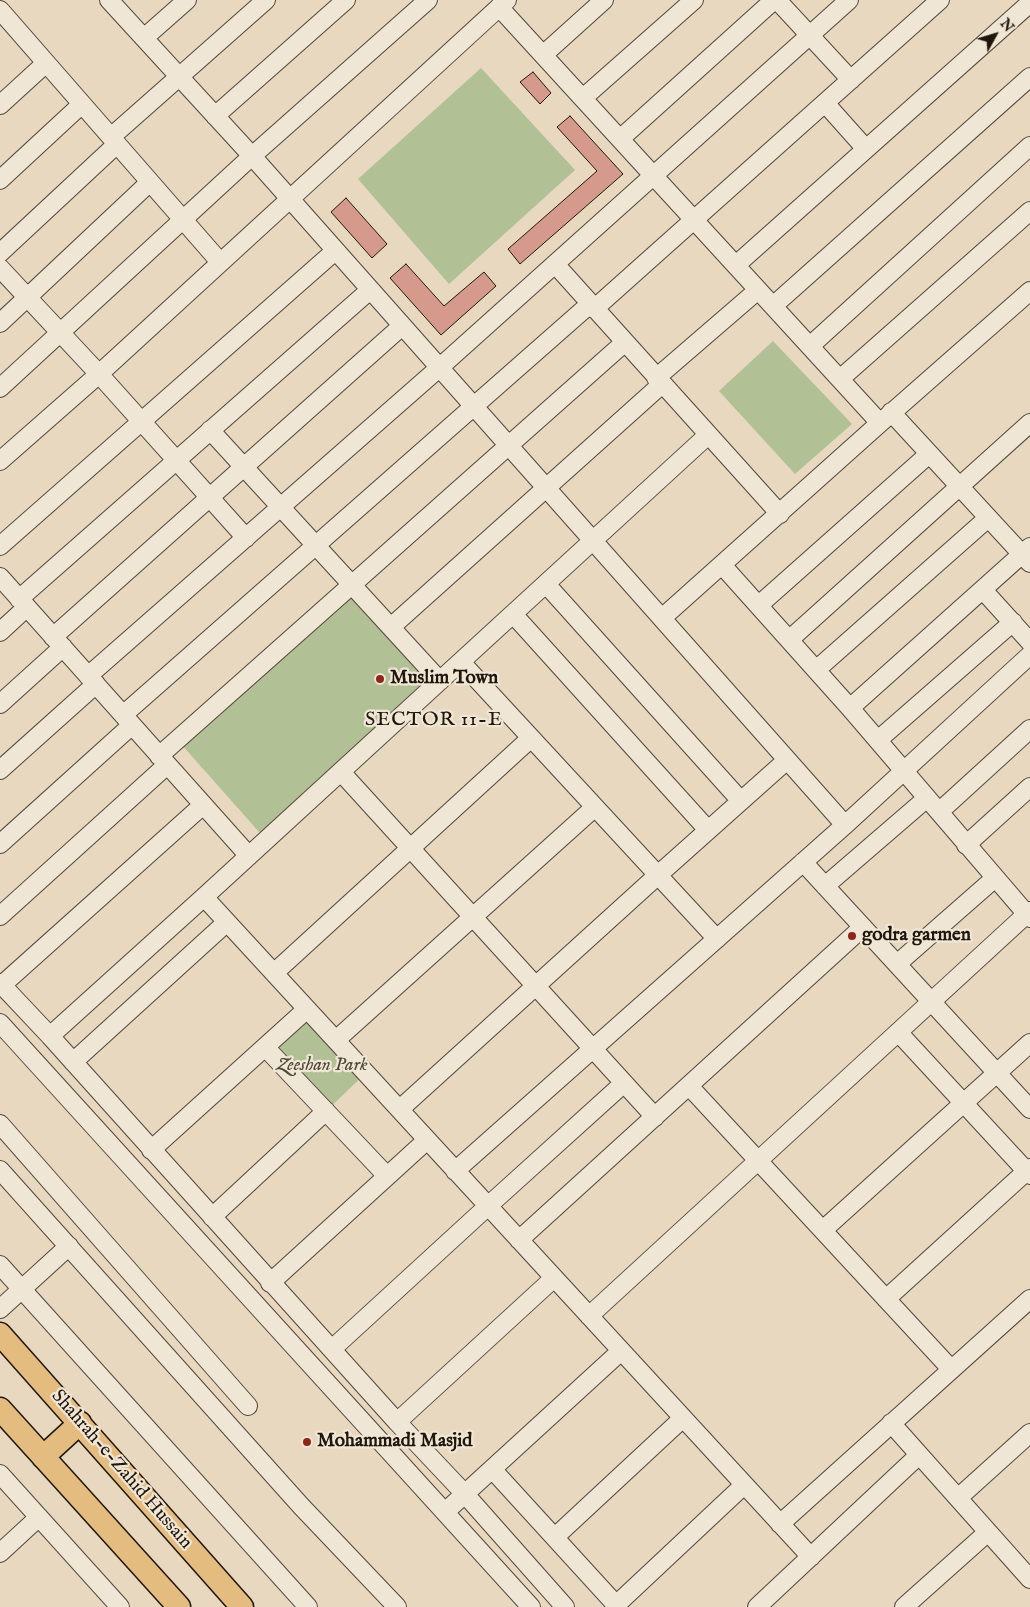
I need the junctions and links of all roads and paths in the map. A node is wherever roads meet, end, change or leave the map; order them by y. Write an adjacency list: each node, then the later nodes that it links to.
1 (109, 0): 15 (street)
2 (187, 0): 15 (street)
3 (266, 0): 19 (street)
4 (346, 0): 25 (street)
5 (428, 0): 30 (street)
6 (604, 0): 16 (street)
7 (694, 0): 21 (street)
8 (775, 0): 14 (street); 26 (street)
9 (849, 0): 14 (street)
10 (940, 0): 20 (street)
11 (1030, 3): 29 (street)
12 (503, 4): 16 (street); 34 (street)
13 (3, 21): 17 (street)
14 (810, 35): 20 (street); 31 (street)
15 (144, 38): 19 (street)
16 (543, 55): 21 (street)
17 (46, 63): 23 (street); 24 (street)
18 (1030, 76): 48 (street)
19 (179, 77): 25 (street); 27 (street)
20 (851, 80): 22 (street)
21 (583, 98): 26 (street)
22 (825, 103): 29 (street); 37 (street)
23 (82, 104): 27 (street); 32 (street)
24 (0, 105)
25 (214, 116): 30 (street)
26 (620, 139): 31 (street)
27 (114, 140): 33 (street); 39 (street)
28 (1030, 146): 54 (street)
29 (866, 149): 42 (street)
30 (252, 156): 34 (street); 36 (street)
31 (654, 175): 37 (street); 41 (street)
32 (0, 180)
33 (150, 182): 36 (street); 46 (street)
34 (289, 198): 38 (street); 40 (street)
35 (1030, 211): 57 (street)
36 (183, 220): 40 (street); 52 (street)
37 (695, 220): 42 (street); 49 (street)
38 (335, 251): 44 (street); 62 (street)
39 (0, 253)
40 (220, 262): 56 (street)
41 (555, 264): 49 (street); 55 (street)
42 (736, 265): 45 (street)
43 (0, 268): 46 (street)
44 (370, 290): 51 (street); 64 (street)
45 (758, 290): 48 (street); 58 (street)
46 (27, 297): 50 (street); 52 (street)
47 (1026, 302): 61 (street)
48 (773, 306): 54 (street)
49 (592, 307): 53 (street); 60 (street)
50 (0, 323)
51 (402, 326): 55 (street); 70 (street)
52 (60, 333): 56 (street); 59 (street)
53 (624, 343): 58 (street); 66 (street)
54 (810, 346): 57 (street)
55 (440, 368): 60 (street); 74 (street)
56 (99, 374): 62 (street); 69 (street)
57 (840, 379): 61 (street)
58 (659, 381): 65 (street); 72 (street)
59 (0, 388)
60 (474, 407): 66 (street); 80 (street)
61 (886, 418): 67 (street); 75 (street)
62 (142, 421): 68 (street); 79 (street)
63 (1030, 423): 71 (street)
64 (210, 430): 68 (street); 70 (street)
65 (708, 435): 75 (street); 78 (street)
66 (508, 446): 72 (street); 84 (street)
67 (930, 454): 71 (street); 88 (street)
68 (176, 460): 73 (street); 87 (street)
69 (0, 461)
70 (244, 467): 73 (street); 74 (street)
71 (960, 486): 76 (street); 94 (street)
72 (547, 489): 78 (street); 92 (street)
73 (210, 497): 77 (street); 95 (street)
74 (281, 507): 77 (street); 80 (street)
75 (780, 514): 82 (street)
76 (988, 518): 81 (street); 99 (street)
77 (246, 538): 100 (street)
78 (593, 541): 85 (street); 90 (street)
79 (0, 546)
80 (316, 546): 84 (street); 104 (street)
81 (1027, 555): 86 (street)
82 (722, 565): 88 (street); 90 (street)
83 (0, 577): 87 (street)
84 (352, 584): 92 (street); 108 (street)
85 (546, 584): 89 (street); 115 (street)
86 (983, 590): 91 (street); 103 (street)
87 (23, 603): 93 (street); 95 (street)
88 (759, 605): 94 (street)
89 (514, 614): 98 (street); 120 (street)
90 (662, 618): 109 (street)
91 (1013, 622): 96 (street); 107 (street)
92 (391, 627): 101 (street)
93 (0, 632)
94 (789, 640): 99 (street)
95 (58, 642): 100 (street); 102 (street)
96 (1030, 642)
97 (1030, 655): 111 (street)
98 (461, 662): 101 (street); 106 (street)
99 (816, 670): 103 (street)
100 (92, 680): 104 (street); 110 (street)
101 (440, 681): 112 (street)
102 (0, 704)
103 (850, 708): 107 (street)
104 (127, 720): 108 (street); 121 (street)
105 (1030, 729): 118 (street)
106 (531, 738): 117 (street); 123 (street)
107 (878, 740): 111 (street)
108 (163, 760): 116 (street); 131 (street)
109 (787, 760): 115 (street); 119 (street)
110 (0, 770)
111 (904, 771): 114 (street); 119 (street)
112 (341, 772): 123 (street); 124 (street)
113 (1030, 787): 122 (street)
114 (927, 798): 118 (street); 128 (street)
115 (741, 801): 120 (street)
116 (203, 805): 124 (street); 138 (street)
117 (595, 807): 126 (street); 132 (street)
118 (939, 812): 122 (street)
119 (845, 825): 125 (street)
120 (708, 830): 126 (street)
121 (0, 844)
122 (966, 845): 127 (street)
123 (410, 848): 132 (street); 137 (street)
124 (249, 856): 129 (street)
125 (803, 862): 128 (street); 135 (street)
126 (658, 875): 135 (street); 139 (street)
127 (995, 878): 130 (street); 136 (street)
128 (825, 886): 134 (street)
129 (204, 897): 133 (street); 144 (street)
130 (1029, 914): 140 (street)
131 (0, 916)
132 (473, 917): 139 (street); 145 (street)
133 (227, 922): 137 (street); 149 (street)
134 (863, 927): 136 (street); 152 (street)
135 (717, 939): 148 (street)
136 (897, 964): 140 (street)
137 (274, 973): 141 (street)
138 (1, 984): 144 (street)
139 (534, 986): 148 (street); 155 (street)
140 (932, 1002): 143 (street); 150 (street)
141 (307, 1008): 145 (street); 147 (street)
142 (0, 1023): 197 (street)
143 (898, 1032): 153 (street); 161 (street)
144 (50, 1036): 149 (street)
145 (336, 1040): 155 (street)
146 (1030, 1043): 150 (street)
147 (265, 1047): 156 (street); 160 (street)
148 (593, 1049): 151 (street); 163 (street)
149 (73, 1062): 160 (street)
150 (997, 1072): 153 (street); 154 (street)
151 (624, 1083): 157 (street); 166 (street)
152 (689, 1086): 157 (street); 161 (street)
153 (963, 1103): 164 (street); 168 (street)
154 (1030, 1109)
155 (400, 1110): 159 (street)
156 (326, 1111): 165 (street); 167 (street)
157 (655, 1117): 169 (street)
158 (0, 1124): 183 (street)
159 (427, 1140): 163 (street); 165 (street)
160 (151, 1150): 167 (street)
161 (759, 1161): 168 (street); 178 (street)
162 (0, 1170): 170 (street)
163 (456, 1170): 166 (street)
164 (1029, 1171): 175 (street)
165 (387, 1176): 173 (street)
166 (488, 1206): 169 (street); 180 (street)
167 (212, 1217): 173 (street)
168 (823, 1230): 175 (street)
169 (520, 1240): 172 (street)
170 (69, 1246): 174 (street); 211 (street)
171 (0, 1264): 174 (street)
172 (554, 1278): 178 (street); 186 (street)
173 (270, 1282): 180 (street)
174 (22, 1288): 177 (street); 210 (street)
175 (886, 1299): 182 (street)
176 (1030, 1300): 182 (street)
177 (0, 1309)
178 (590, 1316): 181 (street)
179 (0, 1334): 187 (main road, Shahrah-e-Zahid Hussain)
180 (332, 1349): 186 (street)
181 (621, 1351): 185 (street); 192 (street)
182 (951, 1369): 188 (street)
183 (248, 1406)
184 (0, 1409): 191 (main road)
185 (683, 1418): 194 (street); 201 (street)
186 (397, 1422): 195 (street)
187 (80, 1423): 191 (main road); 209 (main road, Shahrah-e-Zahid Hussain)
188 (891, 1423): 190 (street); 199 (street)
189 (1030, 1433): 196 (street)
190 (919, 1455): 196 (street); 203 (street)
191 (43, 1457): 208 (main road)
192 (492, 1469): 195 (street); 201 (street)
193 (0, 1474): 198 (street)
194 (744, 1485): 199 (street); 206 (street)
195 (464, 1493): 197 (street); 213 (street)
196 (958, 1498): 200 (street)
197 (445, 1512): 212 (street)
198 (39, 1517): 202 (street); 207 (street)
199 (780, 1524): 203 (street)
200 (988, 1532): 204 (street); 214 (street)
201 (555, 1537): 206 (street)
202 (0, 1553)
203 (810, 1557): 205 (street)
204 (1026, 1568)
205 (767, 1604)
206 (617, 1606)
207 (120, 1607)
208 (179, 1607)
209 (242, 1607)
210 (308, 1607)
211 (397, 1607)
212 (531, 1607)
213 (566, 1607)
214 (904, 1607)

